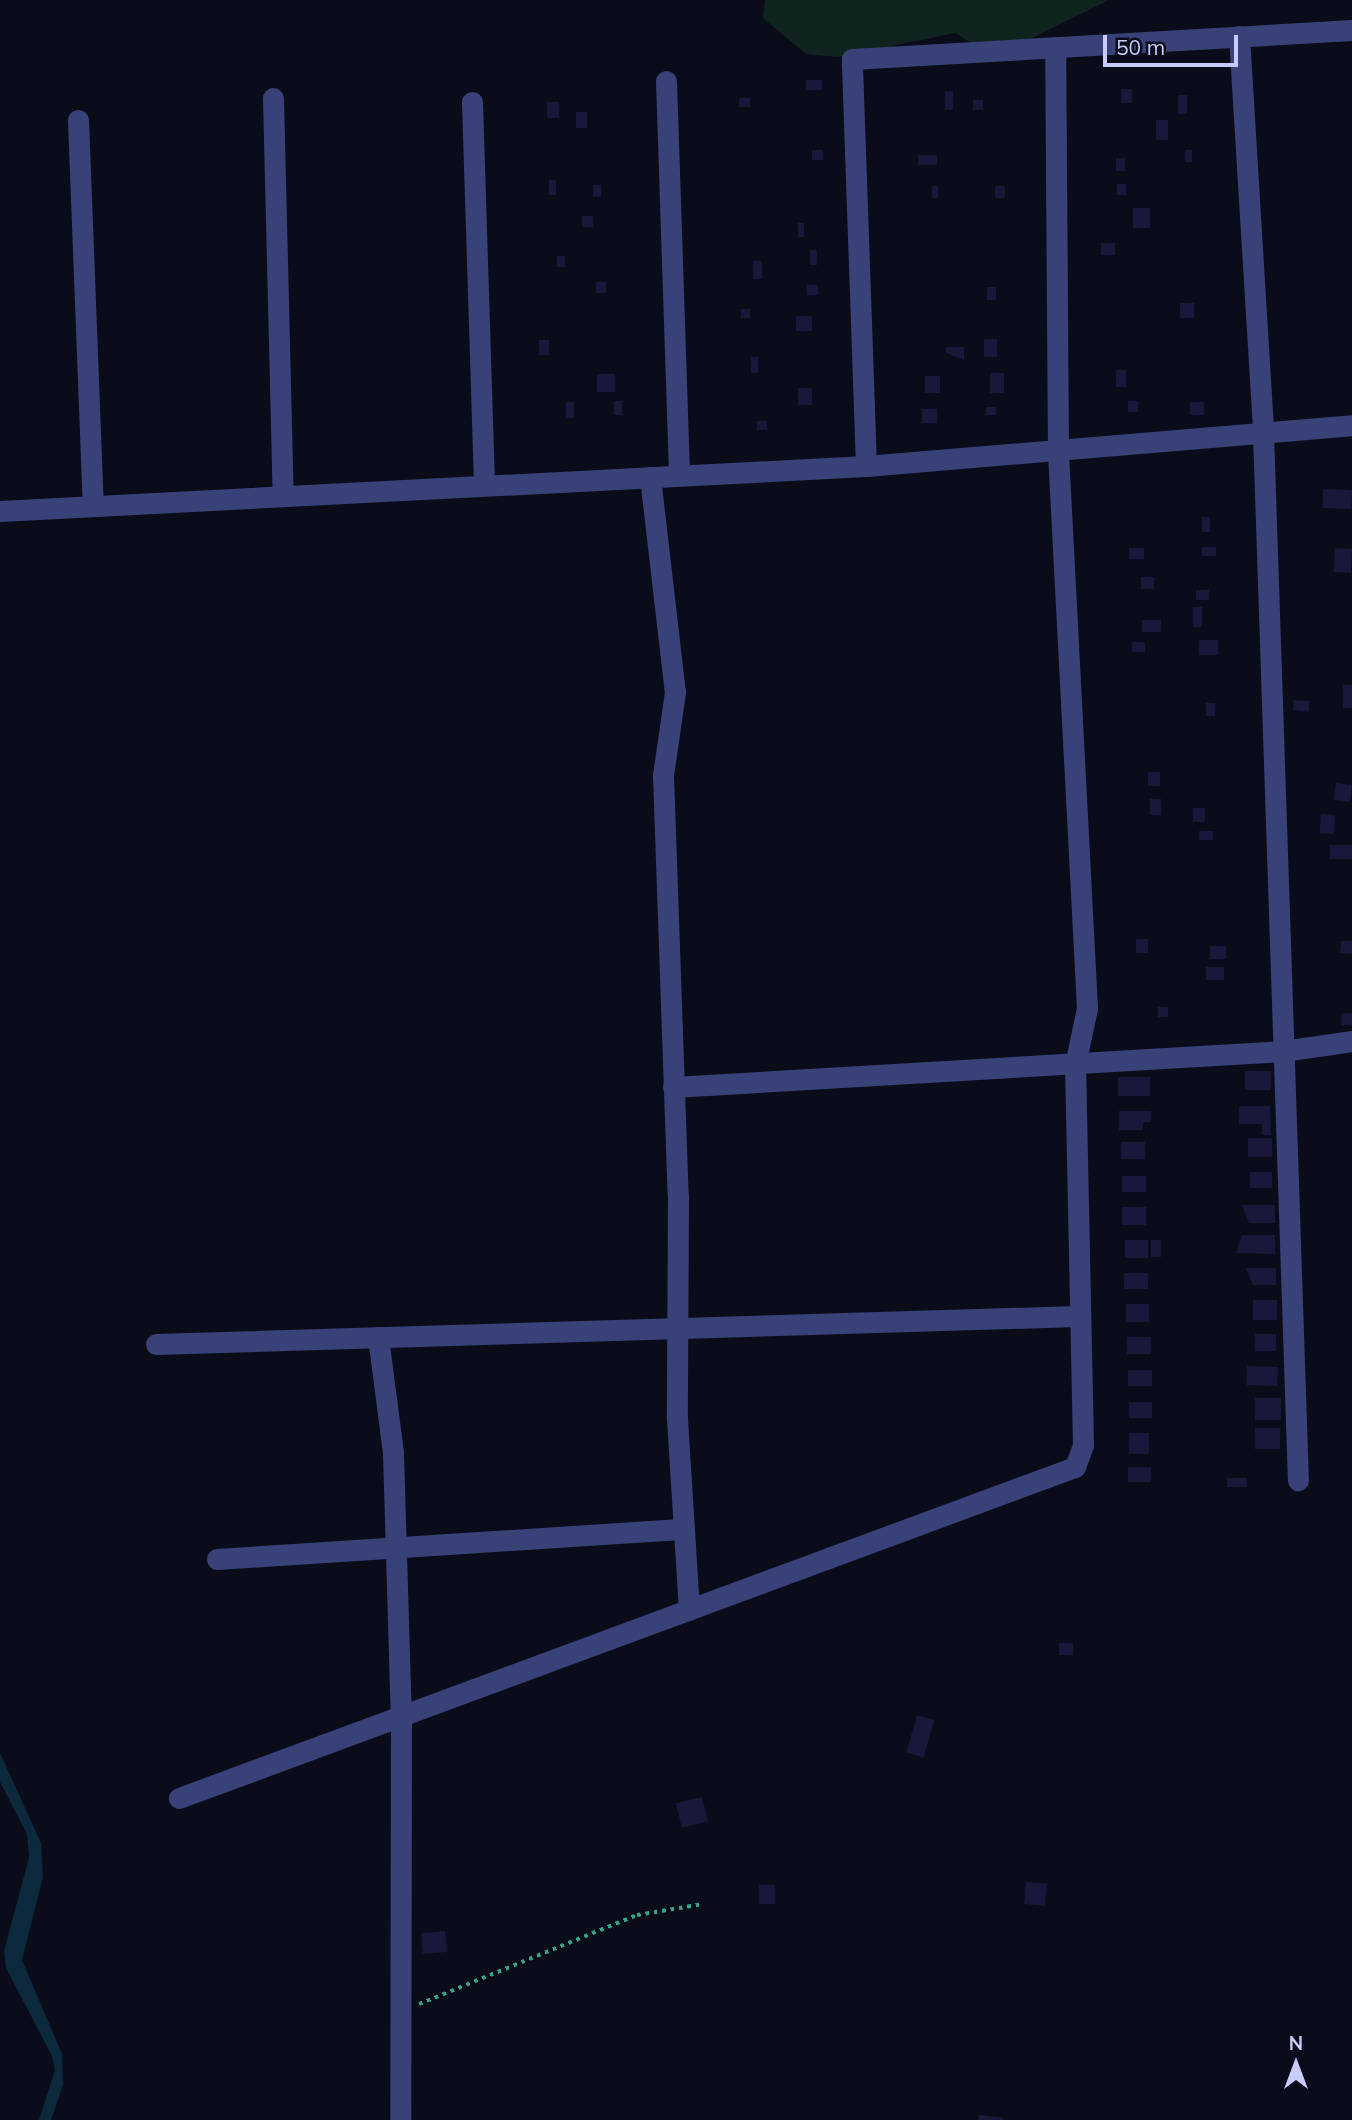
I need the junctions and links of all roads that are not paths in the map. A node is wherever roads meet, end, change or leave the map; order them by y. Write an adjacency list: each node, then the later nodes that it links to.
1 (1352, 30): 2 (street)
2 (1240, 36): 3 (street); 9 (street)
3 (1055, 47): 10 (street); 11 (street)
4 (666, 81): 12 (street)
5 (274, 98): 15 (street)
6 (472, 102): 14 (street)
7 (78, 120): 16 (street)
8 (1352, 425): 9 (street)
9 (1263, 433): 10 (street); 19 (street)
10 (1058, 453): 11 (street); 20 (street)
11 (866, 466): 12 (street)
12 (679, 475): 13 (street)
13 (650, 477): 14 (street); 21 (street)
14 (484, 485): 15 (street)
15 (283, 496): 16 (street)
16 (93, 505): 17 (street)
17 (0, 511)
18 (1352, 1041): 19 (street)
19 (1283, 1051): 20 (street); 26 (street)
20 (1075, 1065): 21 (street); 22 (street)
21 (673, 1087): 23 (street)
22 (1077, 1316): 23 (street); 30 (street)
23 (680, 1328): 24 (street); 27 (street)
24 (378, 1338): 25 (street); 28 (street)
25 (156, 1344)
26 (1298, 1480)
27 (684, 1529): 28 (street); 30 (street)
28 (396, 1550): 29 (street); 31 (street)
29 (217, 1559)
30 (689, 1610): 31 (street)
31 (401, 1715): 32 (street); 33 (street)
32 (179, 1798)
33 (400, 2120)

